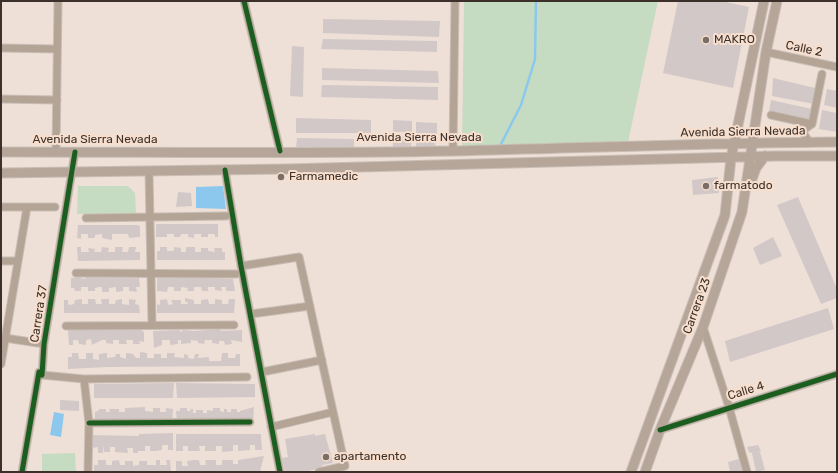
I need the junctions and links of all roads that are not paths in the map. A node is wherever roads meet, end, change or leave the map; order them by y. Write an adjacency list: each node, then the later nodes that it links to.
1 (58, 1): 7 (street)
2 (244, 1): 19 (street)
3 (455, 1): 20 (street)
4 (764, 1): 15 (main road, Carrera 23)
5 (777, 1): 8 (main road, Carrera 23)
6 (1, 48): 7 (street)
7 (57, 49): 12 (street)
8 (766, 52): 9 (street, Calle 2); 16 (main road, Carrera 23)
9 (837, 67)
10 (822, 74): 14 (street)
11 (1, 99): 12 (street)
12 (56, 100): 22 (street)
13 (771, 115): 14 (street)
14 (812, 124): 17 (street)
15 (735, 142): 16 (main road, Avenida Sierra Nevada); 20 (main road, Avenida Sierra Nevada); 27 (main road, Carrera 23)
16 (752, 142): 17 (main road, Avenida Sierra Nevada); 26 (main road, Carrera 23)
17 (809, 142): 18 (main road, Avenida Sierra Nevada)
18 (837, 142)
19 (280, 151): 20 (main road, Avenida Sierra Nevada); 23 (main road, Avenida Sierra Nevada)
20 (453, 151)
21 (1, 152): 22 (main road, Avenida Sierra Nevada)
22 (56, 152): 23 (main road, Avenida Sierra Nevada)
23 (75, 152): 30 (street, Carrera 37)
24 (766, 156): 25 (main road, Avenida Sierra Nevada); 26 (main road, Avenida Sierra Nevada); 35 (main road)
25 (837, 156)
26 (750, 157): 27 (main road, Avenida Sierra Nevada); 35 (main road, Carrera 23)
27 (731, 158): 28 (main road); 72 (main road, Carrera 23)
28 (225, 170): 29 (main road); 41 (street)
29 (149, 171): 30 (main road); 37 (street)
30 (73, 172): 31 (main road); 54 (street, Carrera 37)
31 (1, 173)
32 (1, 207): 33 (street)
33 (27, 207): 34 (street); 40 (street)
34 (55, 207)
35 (742, 212): 52 (main road, Carrera 23)
36 (226, 216): 37 (street)
37 (150, 217): 38 (street); 43 (street)
38 (86, 218)
39 (1, 261): 40 (street)
40 (18, 261): 48 (street)
41 (241, 266): 45 (street); 46 (street)
42 (76, 273): 43 (street)
43 (150, 274): 44 (street); 49 (street)
44 (236, 274)
45 (310, 306): 46 (street); 55 (street)
46 (250, 314): 57 (street)
47 (1, 315): 48 (street)
48 (9, 315): 53 (street)
49 (152, 325): 50 (street); 51 (street)
50 (234, 325)
51 (66, 326)
52 (703, 327): 62 (street); 67 (main road, Carrera 23)
53 (5, 338): 54 (street); 56 (street)
54 (44, 344): 59 (street, Carrera 37)
55 (322, 360): 57 (street); 63 (street)
56 (1, 364)
57 (262, 372): 66 (street)
58 (837, 374): 62 (street, Calle 4)
59 (42, 375): 61 (street); 68 (street, Carrera 37)
60 (247, 377): 61 (street)
61 (84, 379): 65 (street)
62 (729, 407): 67 (street, Calle 4); 74 (street)
63 (333, 412): 66 (street); 71 (street)
64 (250, 422): 65 (street)
65 (89, 423): 69 (street)
66 (271, 427): 70 (street)
67 (660, 430): 73 (main road, Carrera 23)
68 (22, 472)
69 (88, 472)
70 (280, 472)
71 (319, 472)
72 (631, 472)
73 (645, 472)
74 (747, 472)

